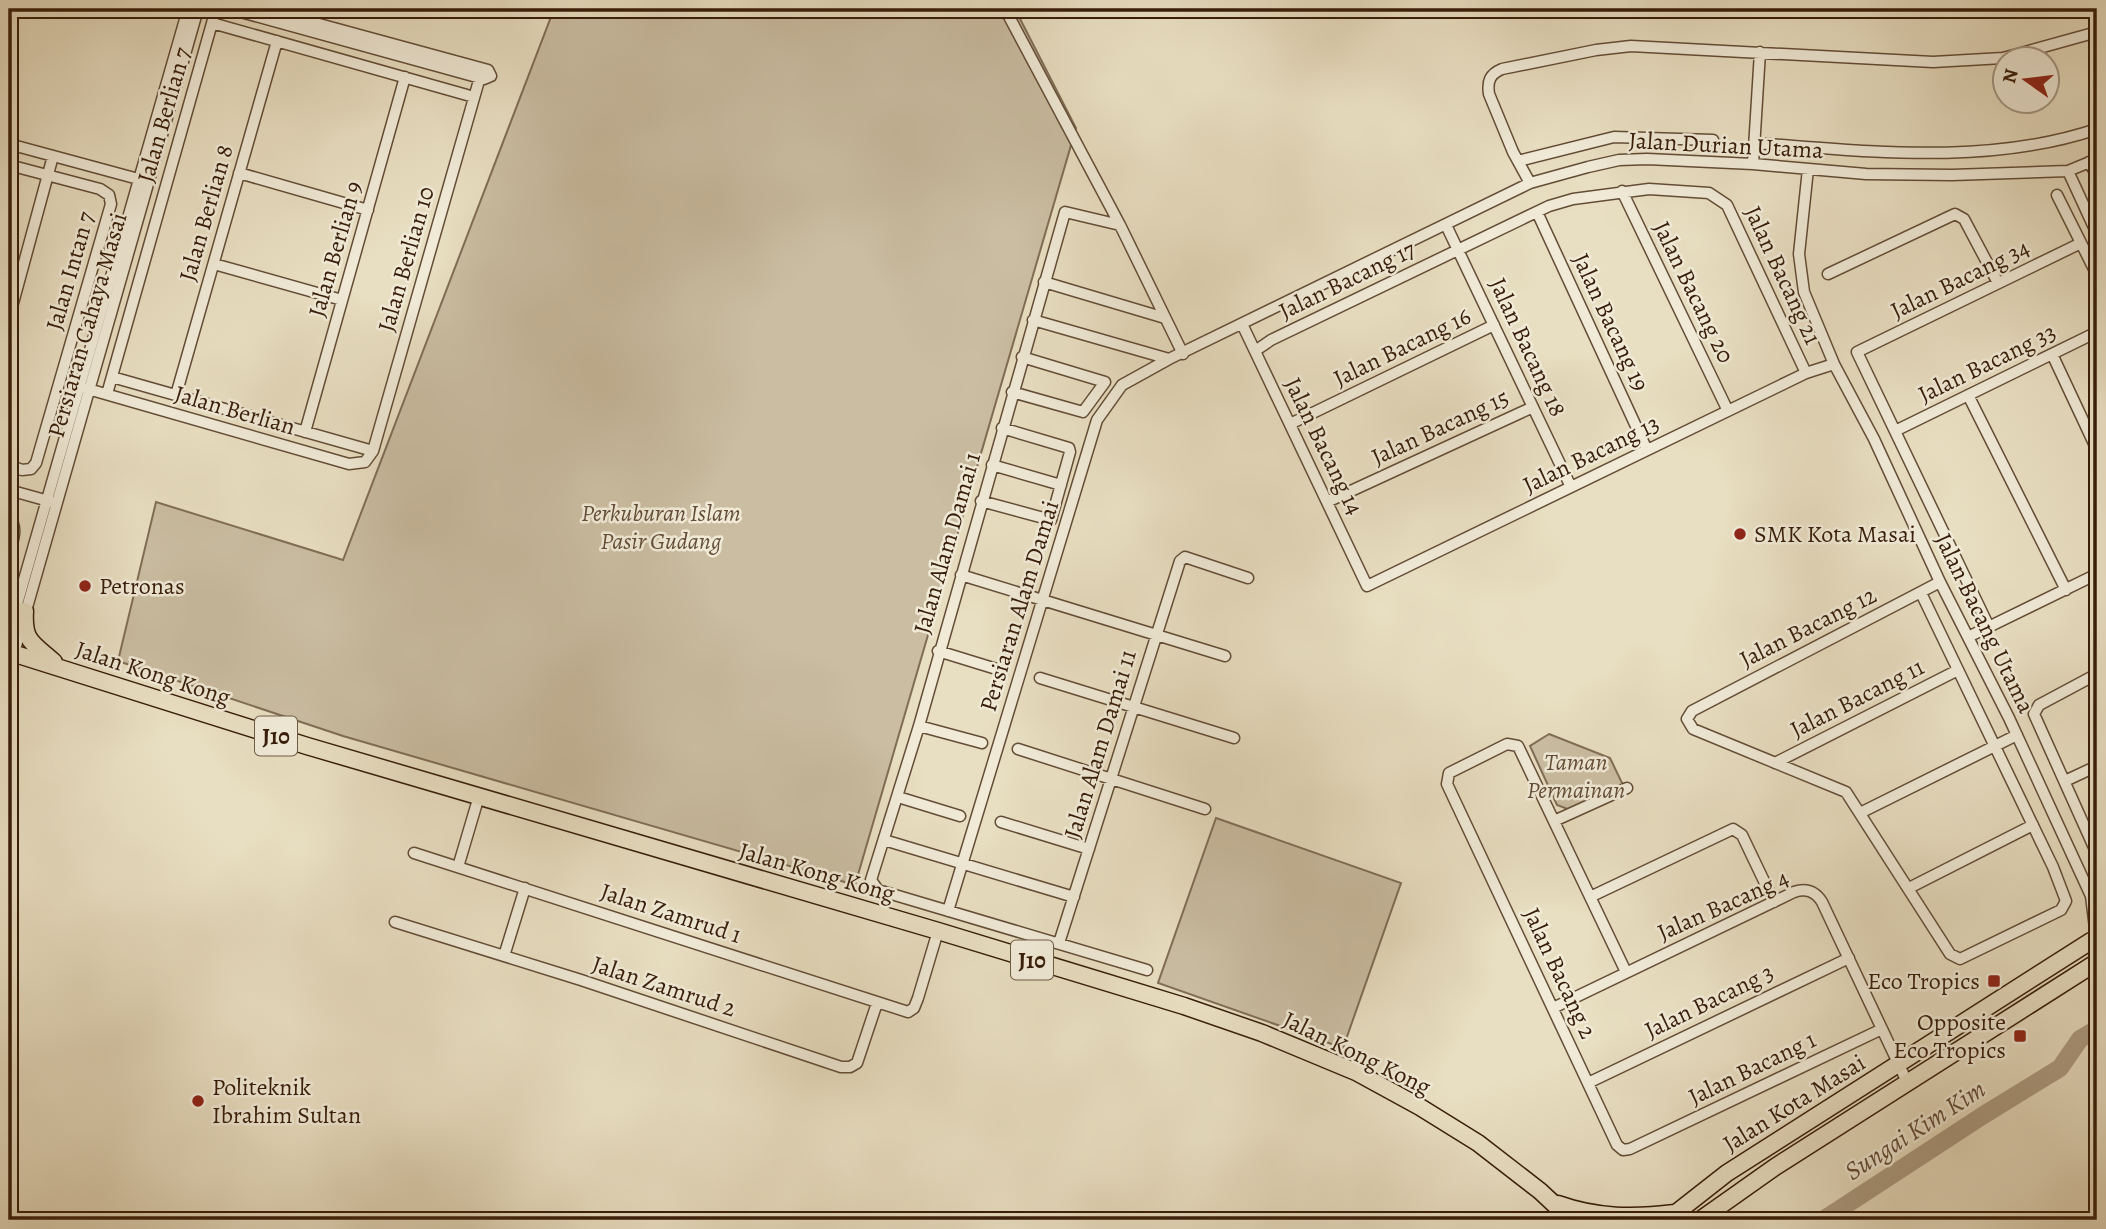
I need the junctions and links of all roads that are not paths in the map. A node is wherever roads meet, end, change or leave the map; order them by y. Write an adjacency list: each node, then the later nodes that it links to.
1 (188, 9): 28 (street, Persiaran Cahaya Masai)
2 (198, 9): 28 (street, Persiaran Cahaya Masai)
3 (216, 9): 7 (street, Jalan Berlian 7)
4 (230, 9): 11 (street)
5 (264, 9): 11 (street)
6 (1005, 9): 35 (street)
7 (212, 23): 9 (street); 59 (street, Jalan Berlian 7)
8 (2097, 32): 10 (street)
9 (277, 41): 12 (street); 25 (street, Jalan Berlian 8)
10 (1760, 52): 16 (street); 19 (street)
11 (480, 77): 13 (street, Jalan Berlian 10)
12 (405, 78): 13 (street); 33 (street, Jalan Berlian 9)
13 (474, 97): 73 (street, Jalan Berlian 10)
14 (2097, 129): 16 (street)
15 (1713, 140): 19 (street)
16 (1754, 143): 21 (street)
17 (9, 144): 18 (street)
18 (53, 156): 26 (street); 28 (street)
19 (1518, 161): 29 (street)
20 (2093, 161): 24 (street, Jalan Durian Utama); 27 (street)
21 (1753, 164): 23 (street, Jalan Durian Utama); 29 (street, Jalan Durian Utama)
22 (9, 165): 26 (street)
23 (1808, 169): 24 (street, Jalan Durian Utama); 57 (street, Jalan Bacang Utama)
24 (2068, 171): 37 (street)
25 (239, 173): 33 (street); 40 (street, Jalan Berlian 8)
26 (48, 176): 46 (street); 74 (street, Jalan Intan 7)
27 (2097, 176)
28 (144, 180): 60 (street, Persiaran Cahaya Masai)
29 (1530, 183): 36 (street, Jalan Durian Utama)
30 (1622, 191): 32 (street, Jalan Bacang 17); 34 (street, Jalan Bacang 17); 66 (street, Jalan Bacang 20)
31 (2057, 195): 38 (street)
32 (1718, 197): 58 (street, Jalan Bacang 21)
33 (368, 210): 45 (street, Jalan Berlian 9)
34 (1537, 212): 39 (street, Jalan Bacang 17); 71 (street, Jalan Bacang 19)
35 (1120, 225): 43 (street, Jalan Alam Damai 1); 47 (street)
36 (1446, 225): 39 (street, Jalan Bacang 18); 49 (street, Jalan Durian Utama)
37 (2097, 234)
38 (2081, 243): 42 (street); 44 (street, Jalan Bacang 34)
39 (1458, 249): 50 (street, Jalan Bacang 18); 52 (street, Jalan Bacang 17)
40 (214, 264): 45 (street); 63 (street, Jalan Berlian 8)
41 (1828, 274): 44 (street)
42 (2097, 275)
43 (1044, 282): 47 (street); 48 (street, Jalan Alam Damai 1)
44 (1998, 284): 70 (street, Jalan Bacang 34)
45 (342, 300): 69 (street, Jalan Berlian 9)
46 (9, 318)
47 (1165, 318): 53 (street)
48 (1033, 320): 55 (street, Jalan Alam Damai 1); 56 (street)
49 (1242, 324): 52 (street, Jalan Bacang 14); 53 (street, Jalan Durian Utama)
50 (1494, 325): 65 (street, Jalan Bacang 18); 67 (street, Jalan Bacang 16)
51 (2097, 332): 54 (street, Jalan Bacang 33)
52 (1255, 351): 67 (street, Jalan Bacang 14)
53 (1182, 354): 56 (street, Persiaran Alam Damai)
54 (2052, 354): 64 (street, Jalan Bacang 33); 72 (street)
55 (1022, 357): 61 (street, Jalan Alam Damai 1); 61 (street)
56 (1169, 359): 93 (street, Persiaran Alam Damai)
57 (1834, 364): 58 (street, Jalan Bacang 13); 89 (street, Jalan Bacang Utama)
58 (1806, 373): 66 (street, Jalan Bacang 13)
59 (112, 377): 62 (street, Jalan Berlian 7); 63 (street)
60 (86, 388): 62 (street, Jalan Berlian); 79 (street, Persiaran Cahaya Masai); 82 (street, Persiaran Cahaya Masai)
61 (1012, 392): 68 (street, Jalan Alam Damai 1)
62 (107, 394): 73 (street, Jalan Berlian)
63 (176, 396): 69 (street)
64 (1968, 396): 70 (street, Jalan Bacang 33); 91 (street)
65 (1533, 407): 77 (street, Jalan Bacang 18); 81 (street, Jalan Bacang 15)
66 (1728, 411): 71 (street, Jalan Bacang 13)
67 (1290, 424): 81 (street, Jalan Bacang 14)
68 (1002, 428): 75 (street, Jalan Alam Damai 1); 76 (street)
69 (305, 432): 73 (street)
70 (1895, 432): 95 (street)
71 (1647, 450): 77 (street, Jalan Bacang 13)
72 (2097, 450)
73 (373, 451)
74 (9, 465)
75 (992, 465): 76 (street); 80 (street, Jalan Alam Damai 1)
76 (1061, 485): 80 (street)
77 (1571, 487): 90 (street, Jalan Bacang 13)
78 (9, 490): 79 (street)
79 (47, 500): 82 (street); 85 (street, Persiaran Cahaya Masai)
80 (981, 501): 87 (street, Jalan Alam Damai 1)
81 (1327, 502): 90 (street, Jalan Bacang 14)
82 (58, 503): 94 (street, Persiaran Cahaya Masai)
83 (9, 517): 84 (street)
84 (9, 557): 85 (street)
85 (28, 564): 94 (street, Persiaran Cahaya Masai)
86 (2097, 574): 91 (street)
87 (961, 575): 93 (street); 99 (street, Jalan Alam Damai 1)
88 (1248, 578): 97 (street, Jalan Alam Damai 11)
89 (1940, 582): 92 (street, Jalan Bacang 12); 98 (street, Jalan Bacang Utama)
90 (1367, 586)
91 (2066, 590): 95 (street)
92 (1921, 593): 103 (street); 114 (street, Jalan Bacang 12)
93 (1043, 600): 97 (street); 131 (street, Persiaran Alam Damai)
94 (16, 615): 96 (street, Persiaran Cahaya Masai); 100 (street, Persiaran Cahaya Masai); 102 (main road)
95 (1989, 627): 98 (street)
96 (9, 632)
97 (1156, 634): 101 (street); 107 (street, Jalan Alam Damai 11)
98 (1968, 637): 109 (street, Jalan Bacang Utama)
99 (938, 651): 104 (street); 108 (street, Jalan Alam Damai 1)
100 (11, 652): 102 (main road, Jalan Kong Kong / J10)
101 (1225, 656)
102 (58, 666): 119 (main road, Jalan Kong Kong / J10)
103 (1958, 670): 112 (street); 114 (street, Jalan Bacang 11)
104 (1003, 671)
105 (2097, 674): 117 (street)
106 (1040, 678): 107 (street)
107 (1135, 707): 110 (street); 116 (street, Jalan Alam Damai 11)
108 (919, 726): 111 (street); 120 (street, Jalan Alam Damai 1)
109 (2017, 735): 112 (street); 137 (street, Jalan Bacang Utama)
110 (1234, 738)
111 (982, 743)
112 (1994, 747): 122 (street); 126 (street)
113 (1018, 749): 116 (street)
114 (1775, 763): 122 (street)
115 (2097, 766): 117 (street)
116 (1112, 779): 121 (street); 128 (street, Jalan Alam Damai 11)
117 (2065, 781): 130 (street)
118 (1627, 788): 124 (street)
119 (479, 796): 132 (street); 141 (main road, Jalan Kong Kong / J10)
120 (898, 797): 123 (street); 127 (street, Jalan Alam Damai 1)
121 (1205, 809)
122 (1860, 813): 134 (street)
123 (960, 816)
124 (1554, 821): 136 (street); 151 (street, Jalan Bacang 2)
125 (1001, 822): 128 (street)
126 (2033, 825): 134 (street); 134 (street)
127 (884, 841): 131 (street); 139 (street, Jalan Alam Damai 1)
128 (1089, 849): 135 (street, Jalan Alam Damai 11)
129 (414, 853): 132 (street, Jalan Zamrud 1)
130 (2097, 853)
131 (963, 864): 135 (street); 139 (street, Persiaran Alam Damai)
132 (458, 867): 133 (street, Jalan Zamrud 1)
133 (525, 888): 144 (street); 150 (street, Jalan Zamrud 1)
134 (1909, 888)
135 (1074, 897): 143 (street, Jalan Alam Damai 11)
136 (1590, 897): 138 (street); 149 (street)
137 (2094, 899): 142 (street, Jalan Bacang Utama)
138 (1774, 901): 146 (street, Jalan Bacang 4); 149 (street, Jalan Bacang 4)
139 (948, 911): 143 (street)
140 (395, 922): 144 (street, Jalan Zamrud 2)
141 (939, 931): 150 (street, Jalan Zamrud 1); 157 (main road, Jalan Kong Kong / J10)
142 (2094, 931): 145 (main road); 153 (main road, Jalan Kota Masai)
143 (1059, 943): 148 (street)
144 (504, 956): 150 (street, Jalan Zamrud 2)
145 (2097, 956)
146 (1849, 958): 152 (street, Jalan Bacang 4); 154 (street, Jalan Bacang 3)
147 (2097, 962): 155 (main road, Jalan Kota Masai)
148 (1147, 970)
149 (1626, 972): 151 (street, Jalan Bacang 4)
150 (877, 1003)
151 (1553, 1007): 154 (street, Jalan Bacang 2)
152 (1882, 1029): 153 (street, Jalan Bacang 4); 156 (street, Jalan Bacang 1)
153 (1899, 1064): 155 (street, Jalan Bacang 4); 158 (main road, Jalan Kota Masai)
154 (1588, 1083): 156 (street, Jalan Bacang 2)
155 (1908, 1084): 160 (main road, Jalan Kota Masai)
156 (1640, 1145)
157 (1550, 1200): 158 (main road); 159 (main road, Jalan Kong Kong / J10)
158 (1671, 1217)
159 (1571, 1220)
160 (1700, 1220)

